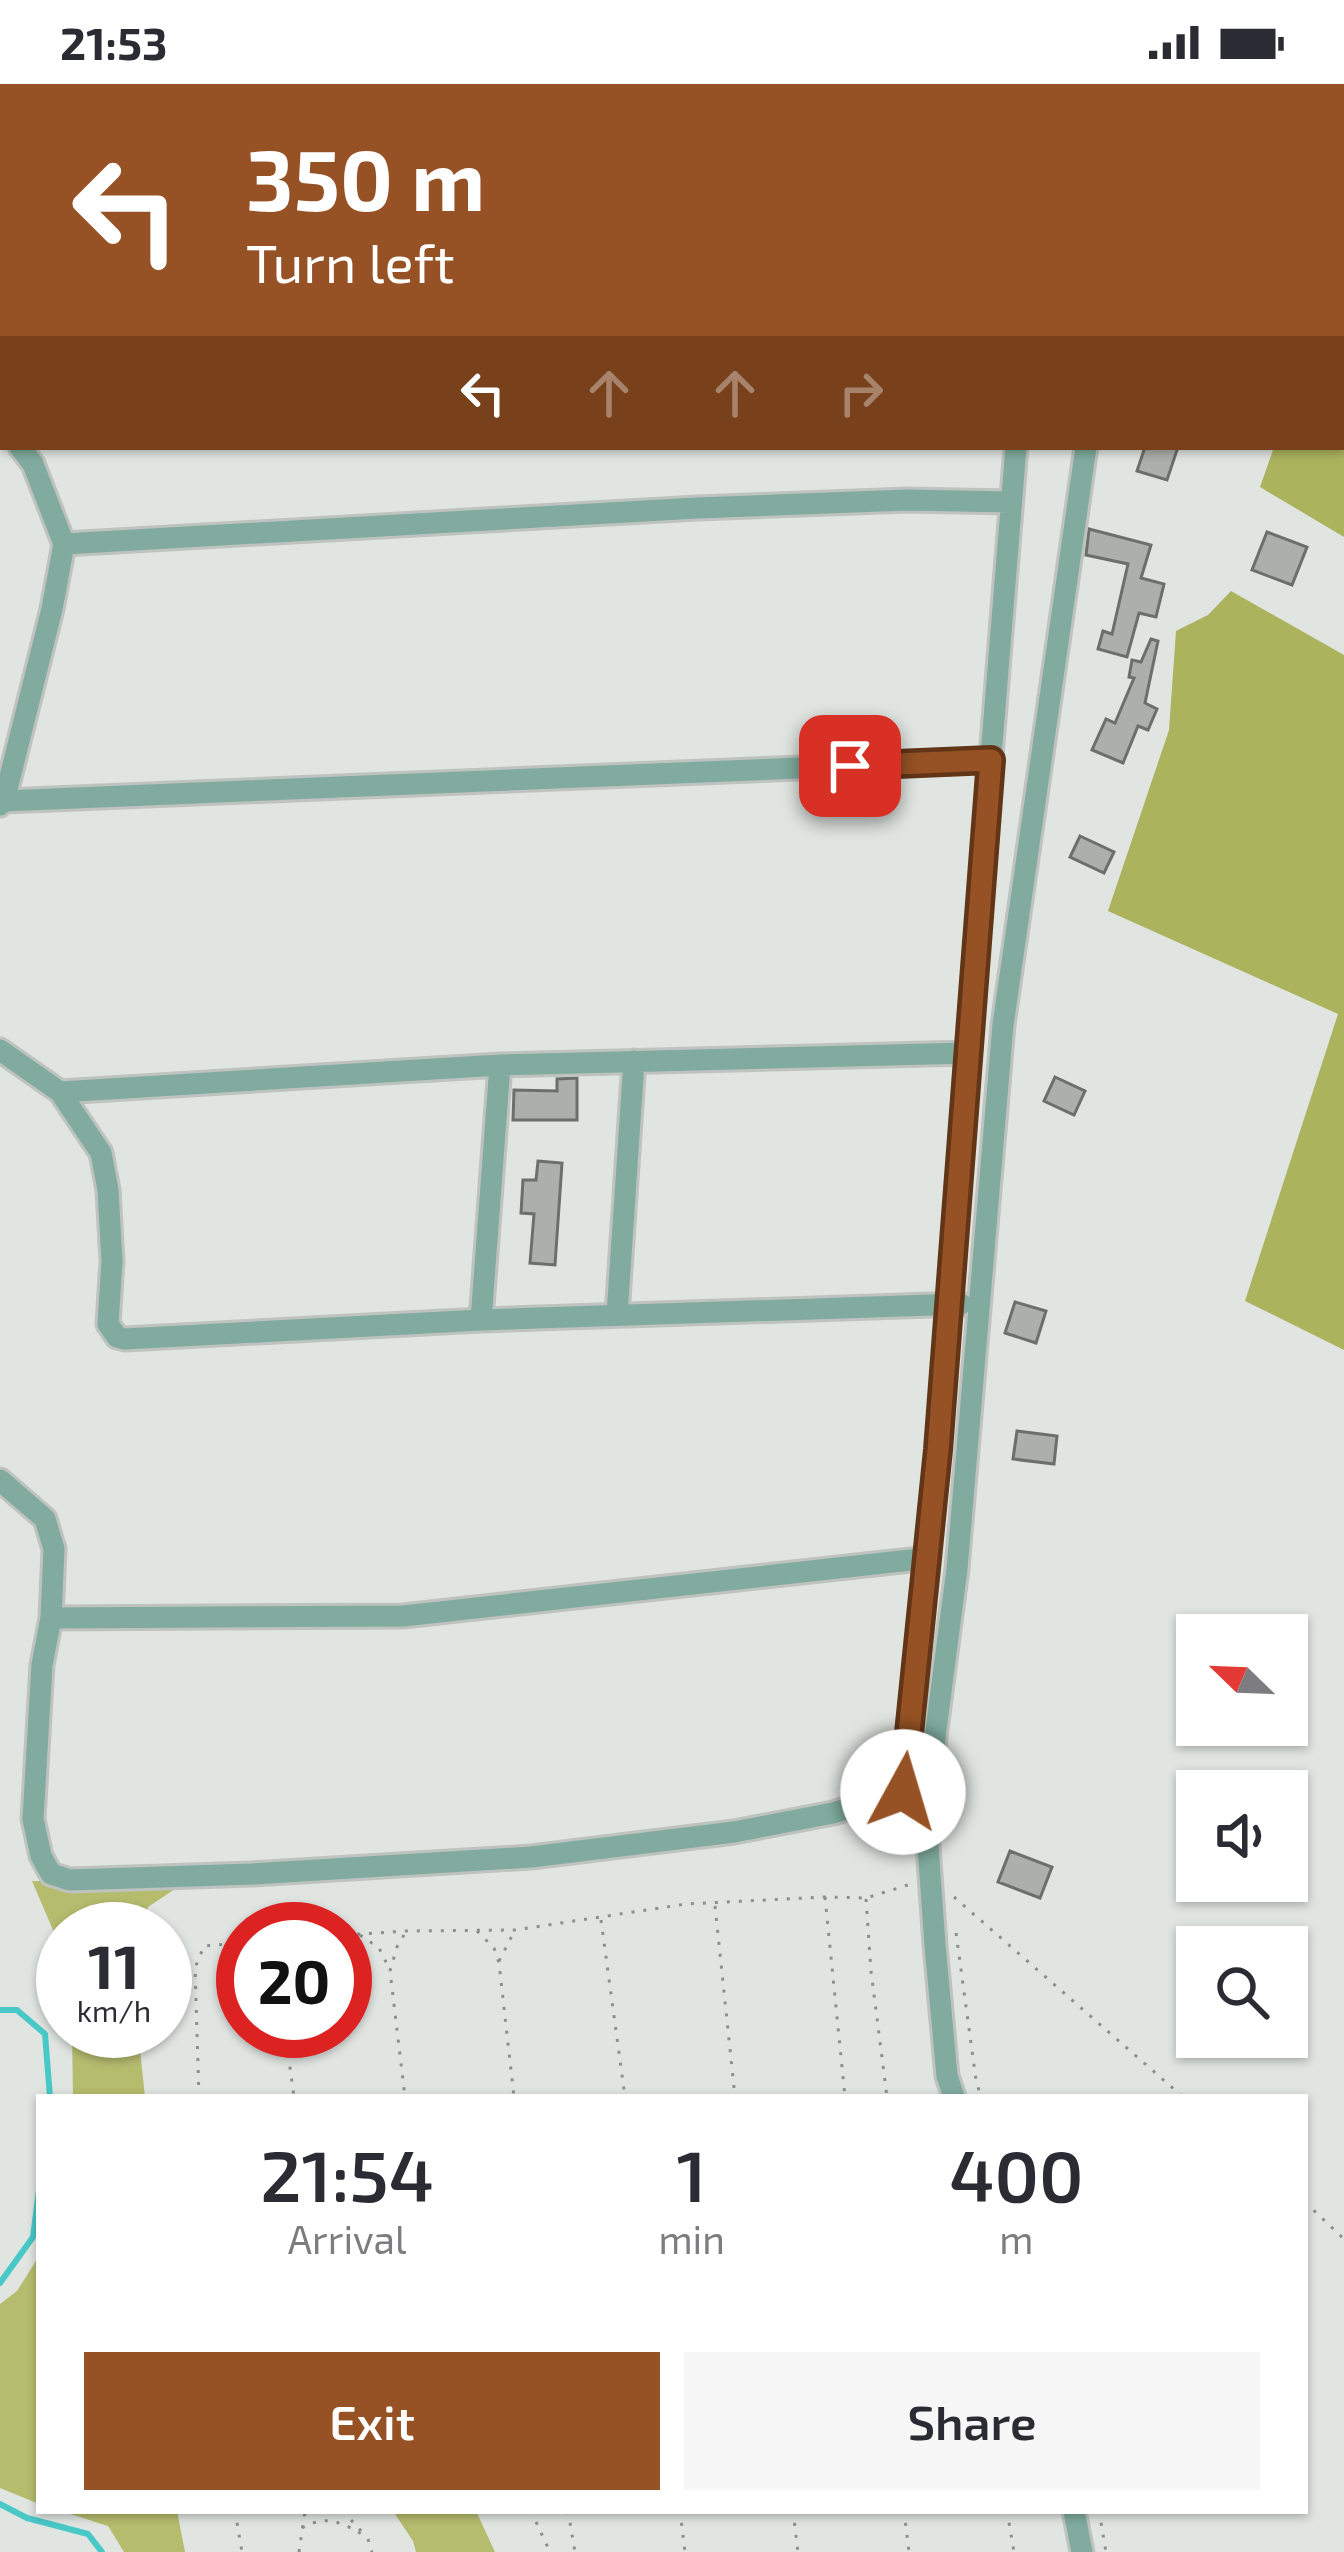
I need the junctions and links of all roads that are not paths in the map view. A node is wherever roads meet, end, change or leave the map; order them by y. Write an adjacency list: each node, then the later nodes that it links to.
1 (22, 450): 5 (street)
2 (1016, 450): 4 (street)
3 (1086, 450): 13 (street)
4 (1011, 502): 5 (street); 6 (street)
5 (64, 544): 7 (street)
6 (991, 760): 7 (street); 9 (street)
7 (2, 803)
8 (0, 1050): 12 (street)
9 (967, 1053): 10 (street); 14 (street)
10 (634, 1061): 11 (street); 15 (street)
11 (500, 1065): 12 (street); 16 (street)
12 (60, 1092): 16 (street)
13 (980, 1304): 14 (street); 21 (street)
14 (950, 1305): 15 (street); 18 (street)
15 (617, 1315): 16 (street)
16 (481, 1320)
17 (0, 1480): 19 (street)
18 (929, 1558): 19 (street); 20 (street)
19 (51, 1618): 20 (street)
20 (903, 1792): 21 (street)
21 (927, 1832): 22 (street)
22 (953, 2094)
23 (1075, 2514): 24 (street)
24 (1082, 2552)

